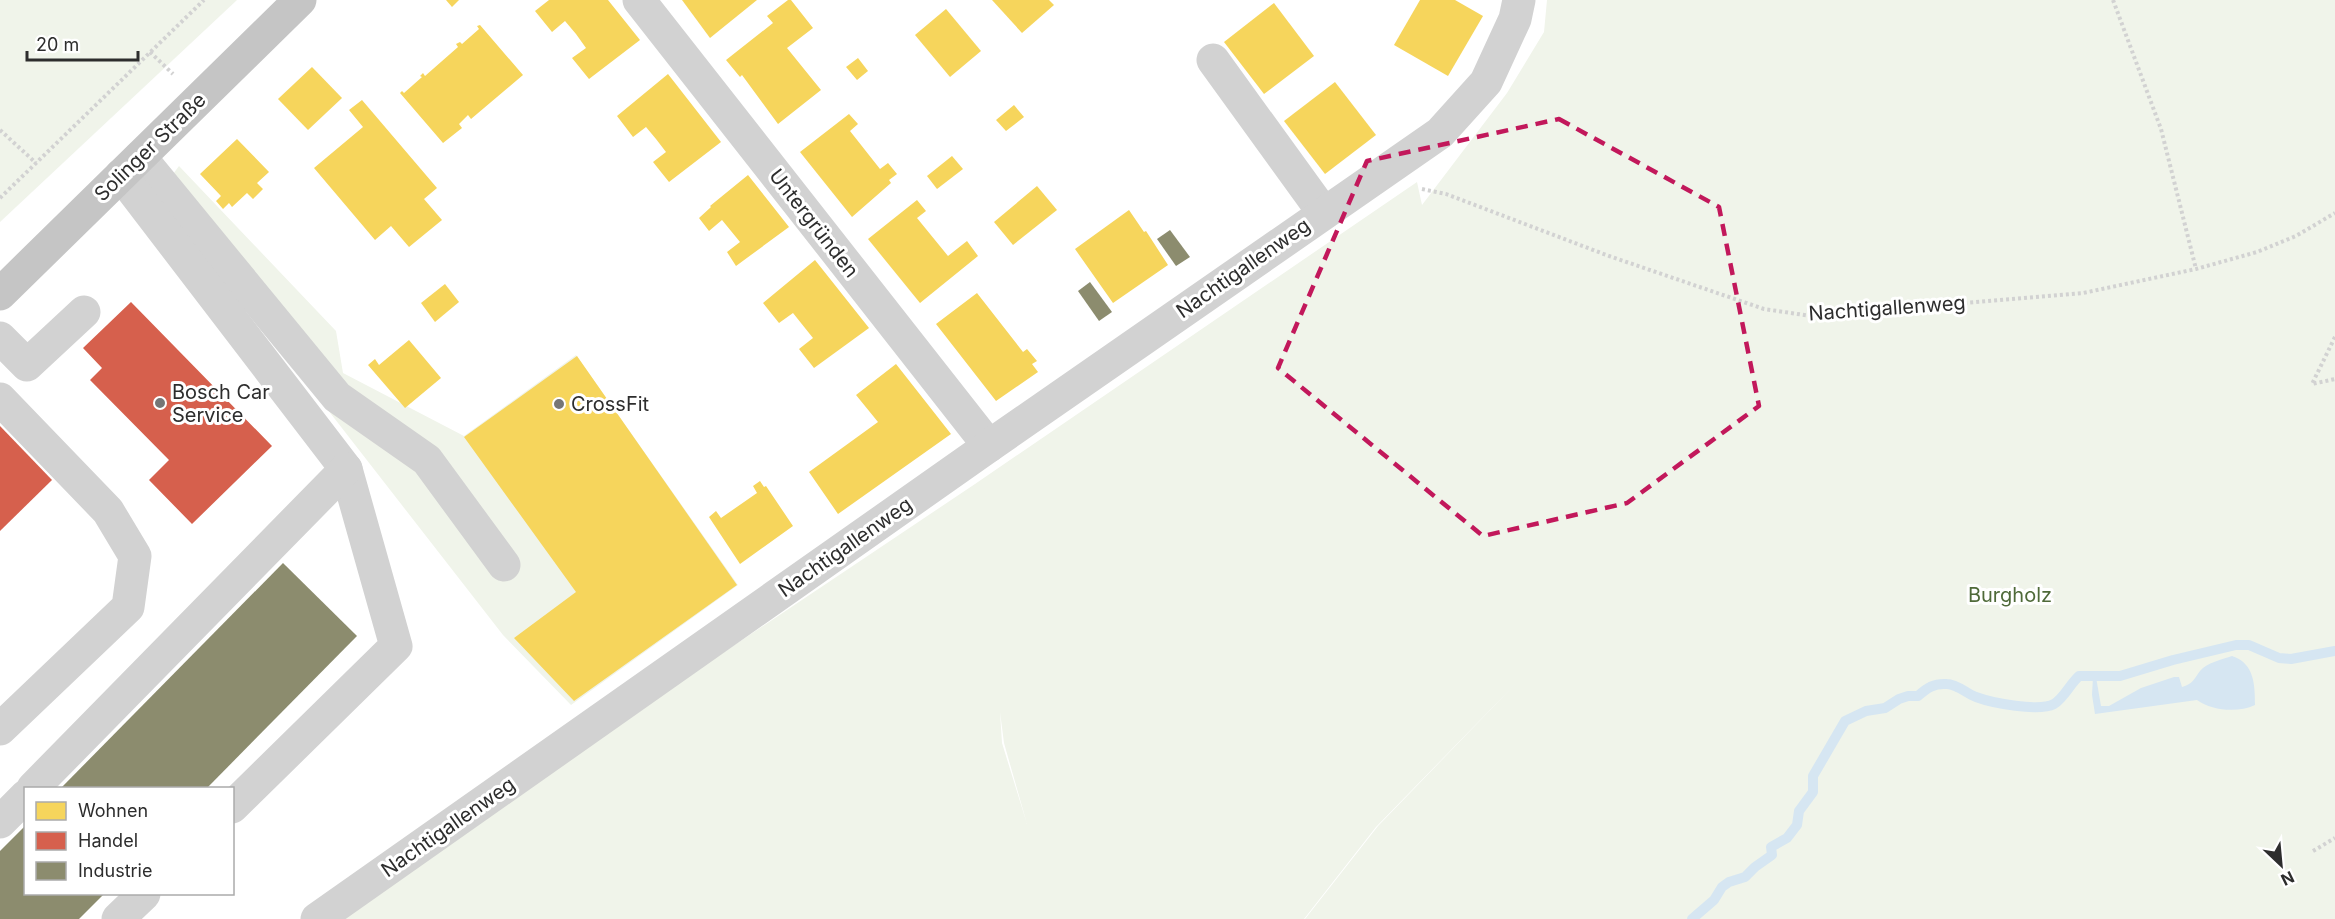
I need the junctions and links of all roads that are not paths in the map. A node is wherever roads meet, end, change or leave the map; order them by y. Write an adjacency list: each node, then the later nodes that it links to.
1 (300, 0): 5 (main road, Solinger Straße)
2 (639, 0): 11 (street, Untergründen)
3 (1519, 0): 6 (street, Nachtigallenweg)
4 (1213, 60): 6 (street)
5 (131, 166): 7 (main road, Solinger Straße); 12 (street); 13 (street)
6 (1323, 212): 11 (street, Nachtigallenweg)
7 (0, 294)
8 (84, 312): 9 (street)
9 (0, 338)
10 (0, 399): 14 (street)
11 (989, 446): 21 (street, Nachtigallenweg)
12 (346, 469): 15 (street); 17 (street)
13 (504, 565)
14 (0, 729)
15 (35, 787)
16 (24, 798): 18 (street)
17 (234, 805)
18 (0, 822)
19 (143, 895): 20 (street)
20 (118, 919)
21 (317, 919)

